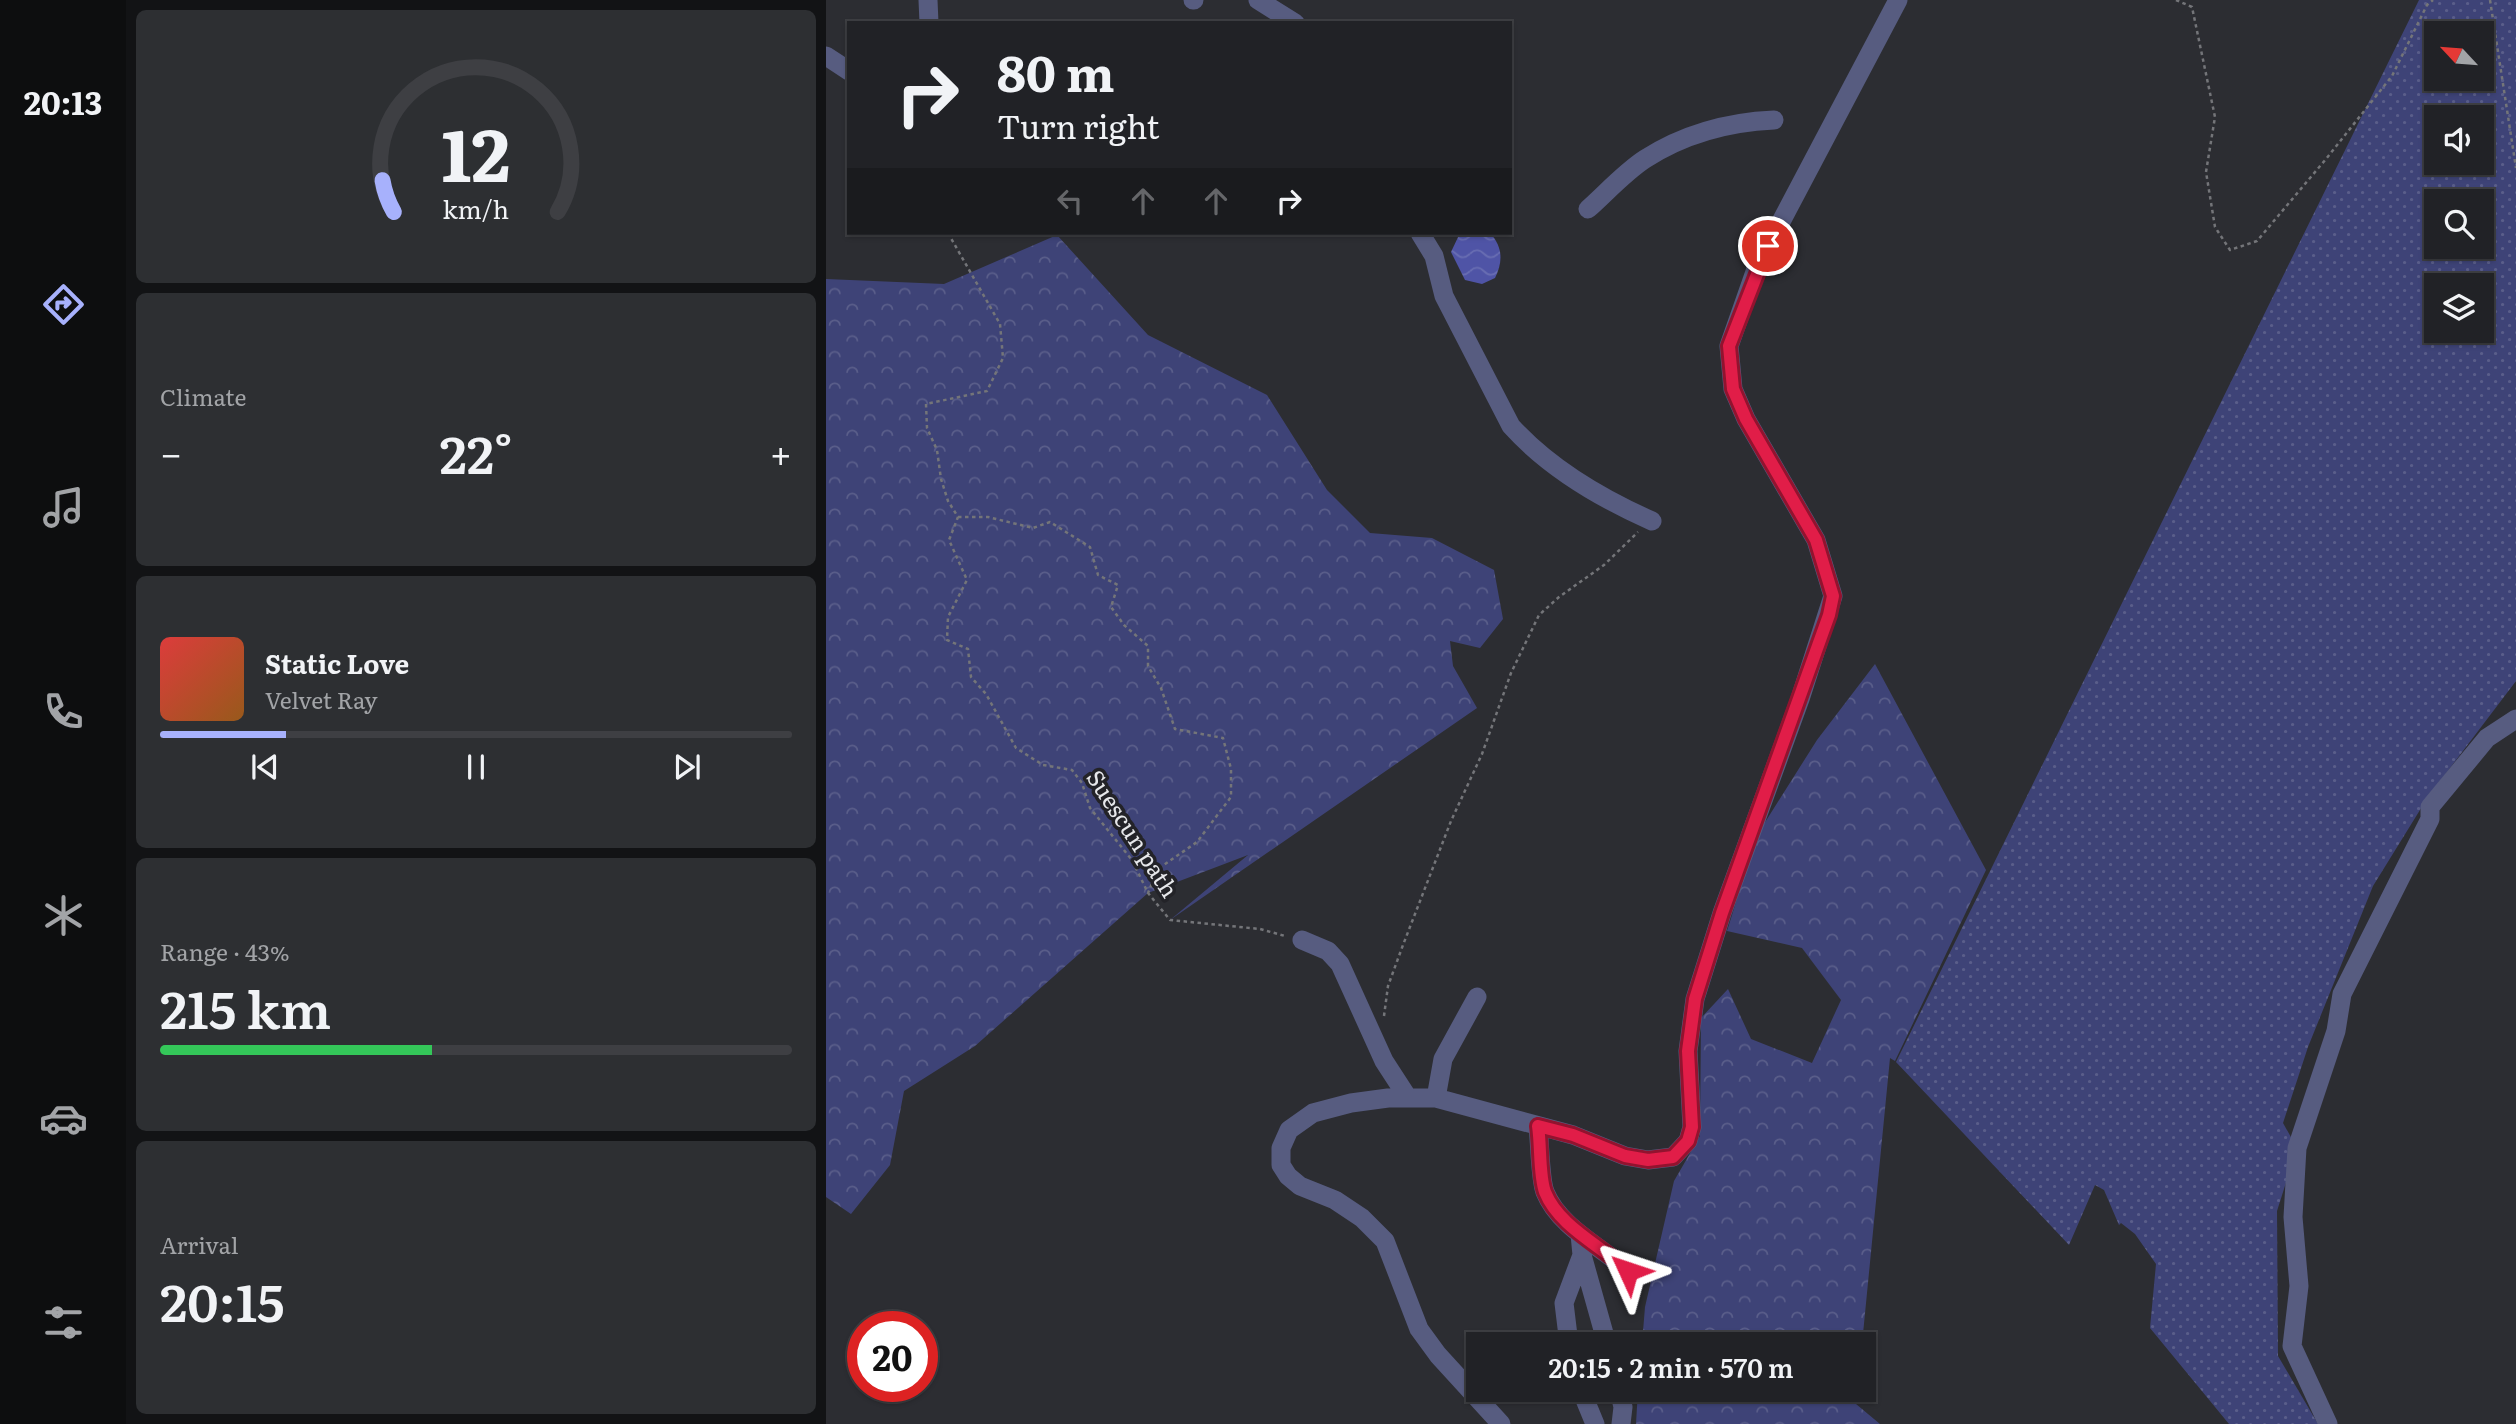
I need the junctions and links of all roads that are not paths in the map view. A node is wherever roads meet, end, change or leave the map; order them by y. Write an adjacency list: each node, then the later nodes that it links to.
1 (928, 0): 4 (street)
2 (1258, 0): 5 (street)
3 (1898, 0): 17 (street)
4 (929, 21)
5 (1292, 21)
6 (826, 56): 7 (street)
7 (847, 70)
8 (1774, 120): 9 (street)
9 (1588, 209)
10 (1421, 235): 11 (street)
11 (1648, 523)
12 (2516, 719): 28 (street)
13 (1302, 940): 15 (street)
14 (1477, 997): 16 (street)
15 (1408, 1098): 16 (street); 25 (street)
16 (1436, 1098): 17 (street)
17 (1538, 1126): 18 (street)
18 (1580, 1234): 19 (street); 20 (street)
19 (1582, 1255): 21 (street); 22 (street)
20 (1628, 1271)
21 (1568, 1332)
22 (1604, 1332)
23 (1586, 1402): 26 (street)
24 (1622, 1402): 27 (street)
25 (1501, 1424)
26 (1595, 1424)
27 (1620, 1424)
28 (2328, 1424)

